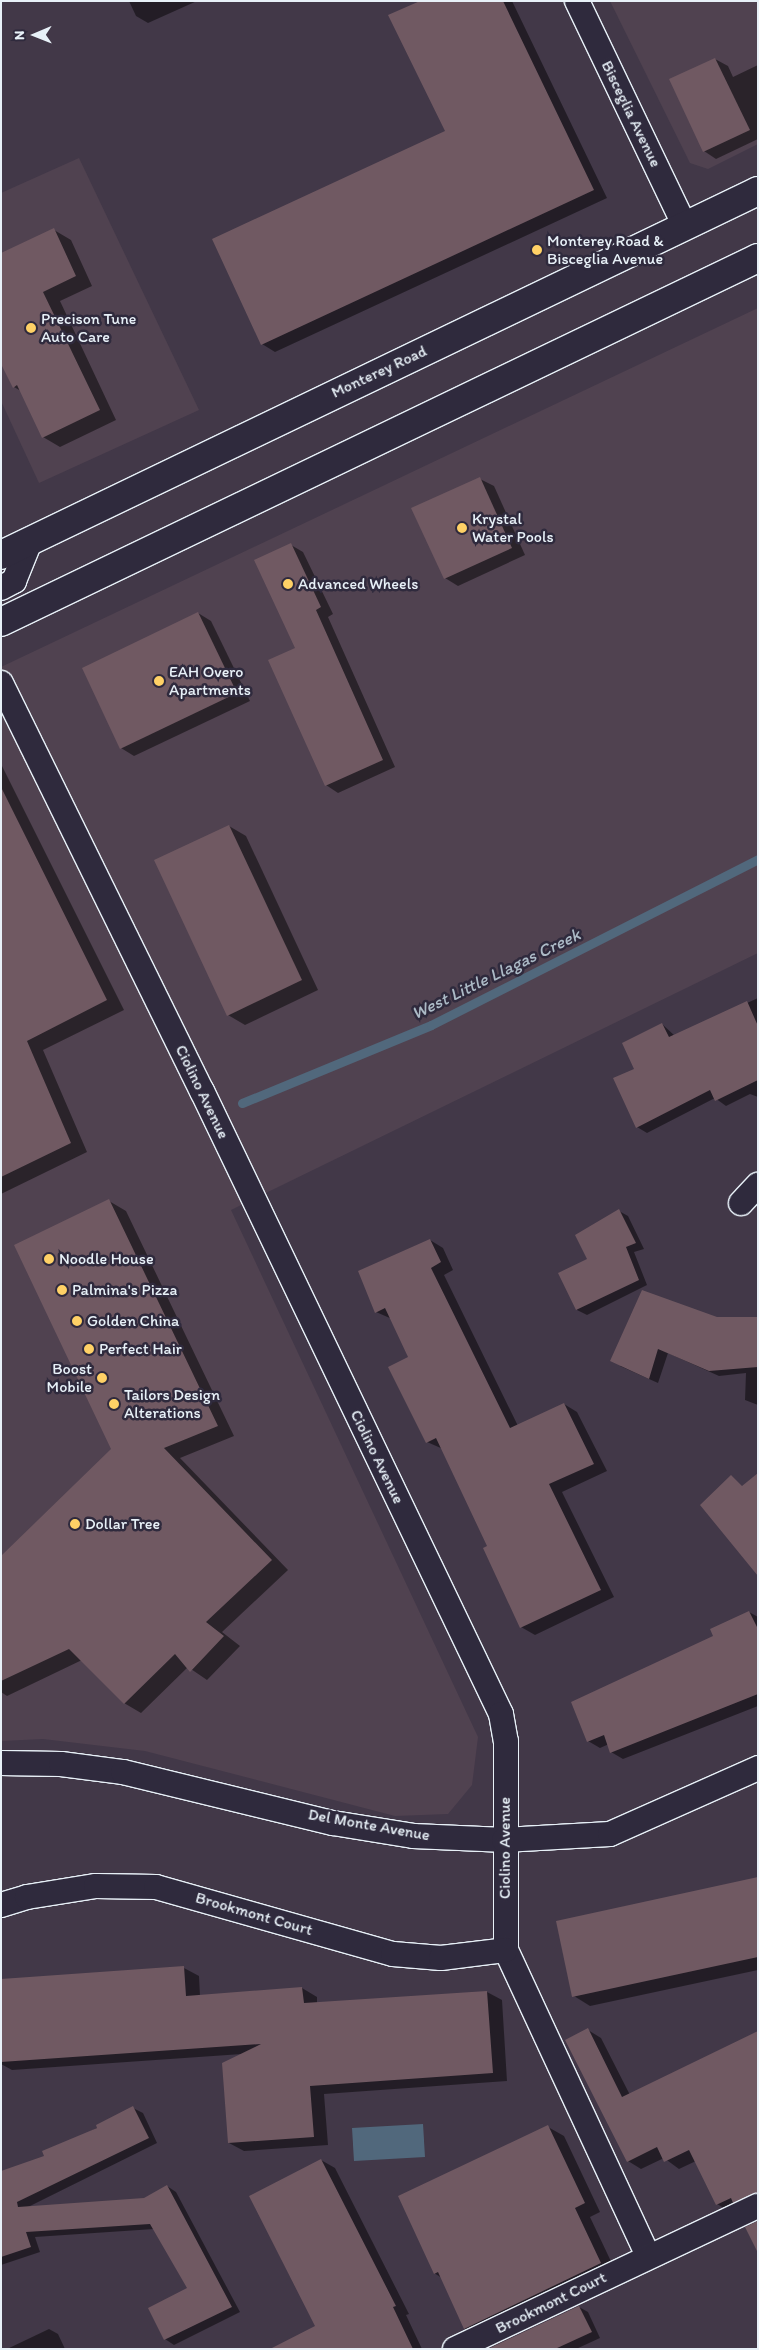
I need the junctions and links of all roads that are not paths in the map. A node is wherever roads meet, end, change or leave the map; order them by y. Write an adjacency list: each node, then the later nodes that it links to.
1 (577, 1): 3 (street, Bisceglia Avenue)
2 (758, 191): 3 (main road, Monterey Road)
3 (685, 226): 5 (main road, Monterey Road)
4 (758, 258): 8 (main road)
5 (31, 539): 6 (main road, Monterey Road); 7 (street)
6 (1, 555)
7 (1, 588)
8 (1, 622)
9 (1, 684): 14 (street, Ciolino Avenue)
10 (758, 1186): 11 (street)
11 (741, 1203)
12 (1, 1763): 14 (street, Del Monte Avenue)
13 (758, 1768): 14 (street, Del Monte Avenue)
14 (504, 1840): 16 (street, Ciolino Avenue)
15 (1, 1905): 16 (street, Brookmont Court)
16 (506, 1950): 18 (street, Ciolino Avenue)
17 (758, 2206): 18 (street, Brookmont Court)
18 (648, 2256): 19 (street, Brookmont Court)
19 (455, 2349)

